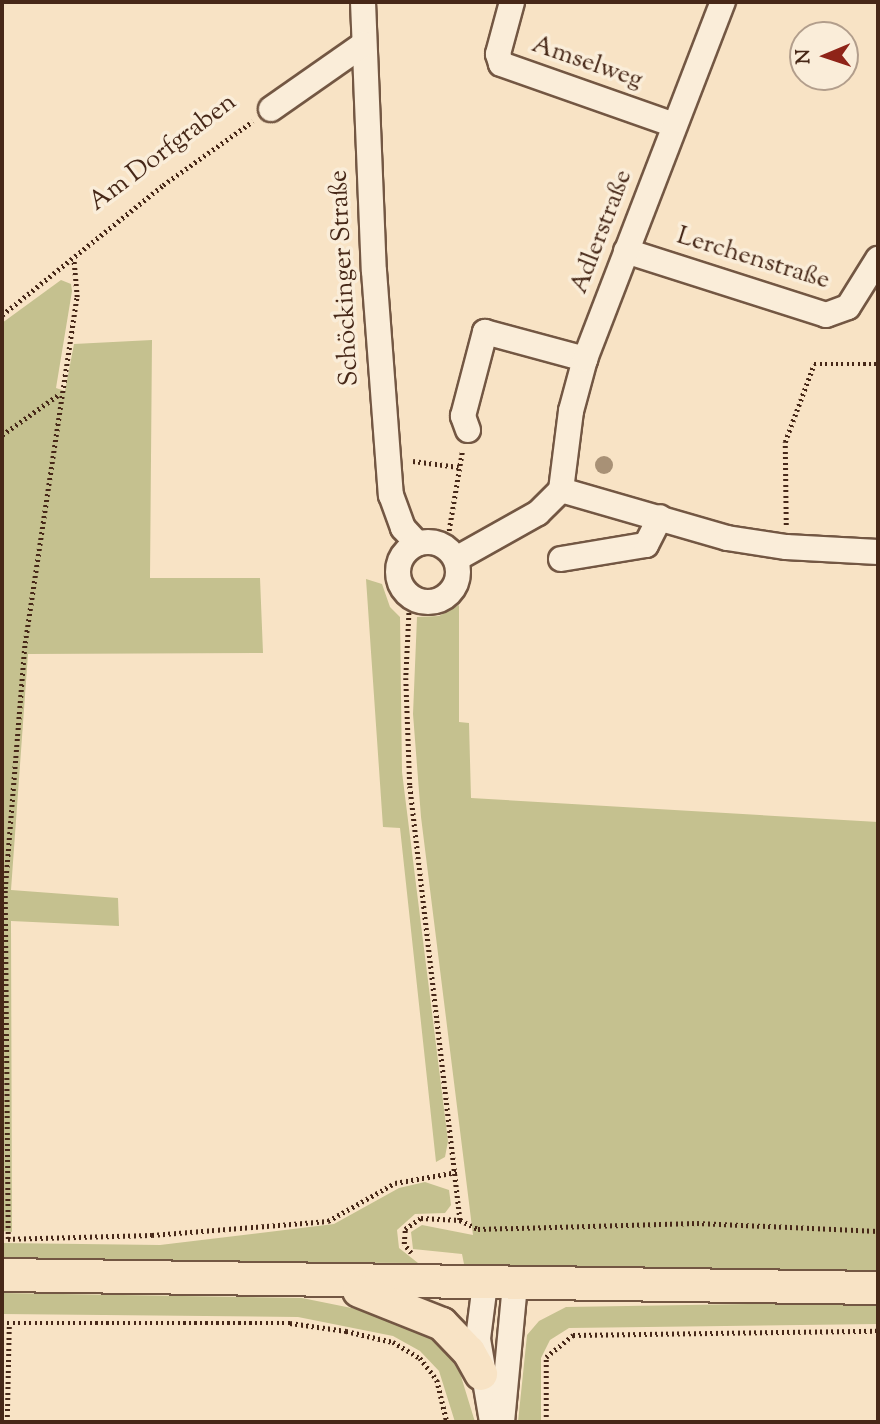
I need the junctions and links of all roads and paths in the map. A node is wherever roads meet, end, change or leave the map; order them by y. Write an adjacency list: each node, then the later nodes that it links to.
1 (363, 2): 4 (street, Schöckinger Straße)
2 (512, 2): 6 (street, Amselweg)
3 (723, 2): 6 (street, Adlerstraße)
4 (364, 44): 5 (street, Am Dorfgraben); 20 (street, Schöckinger Straße)
5 (271, 109): 9 (path, Am Dorfgraben)
6 (674, 125): 7 (street, Adlerstraße)
7 (626, 251): 8 (street, Lerchenstraße); 11 (street, Adlerstraße)
8 (878, 259)
9 (74, 261): 10 (path, Am Dorfgraben); 13 (path)
10 (2, 315)
11 (584, 359): 14 (street); 18 (street, Adlerstraße)
12 (878, 364): 21 (path)
13 (59, 394): 15 (path); 29 (path)
14 (468, 430): 17 (path)
15 (2, 435)
16 (413, 461): 17 (path)
17 (458, 467): 23 (path)
18 (561, 490): 19 (street); 23 (street)
19 (660, 517): 21 (street); 24 (street)
20 (417, 543): 23 (street); 25 (street)
21 (786, 547): 22 (street)
22 (878, 552)
23 (451, 553): 25 (street)
24 (561, 559)
25 (410, 596): 26 (path)
26 (457, 1172): 27 (path); 29 (path)
27 (460, 1220): 28 (path); 30 (path)
28 (878, 1231)
29 (5, 1239)
30 (420, 1257)
31 (2, 1275): 32 (main road)
32 (342, 1282): 33 (main road); 38 (main road)
33 (500, 1284): 34 (main road); 38 (street); 42 (street)
34 (878, 1288)
35 (2, 1323): 36 (path)
36 (9, 1323): 39 (path); 40 (path)
37 (878, 1331): 43 (path)
38 (481, 1374): 41 (street)
39 (7, 1422)
40 (447, 1422)
41 (492, 1422)
42 (502, 1422)
43 (546, 1422)

